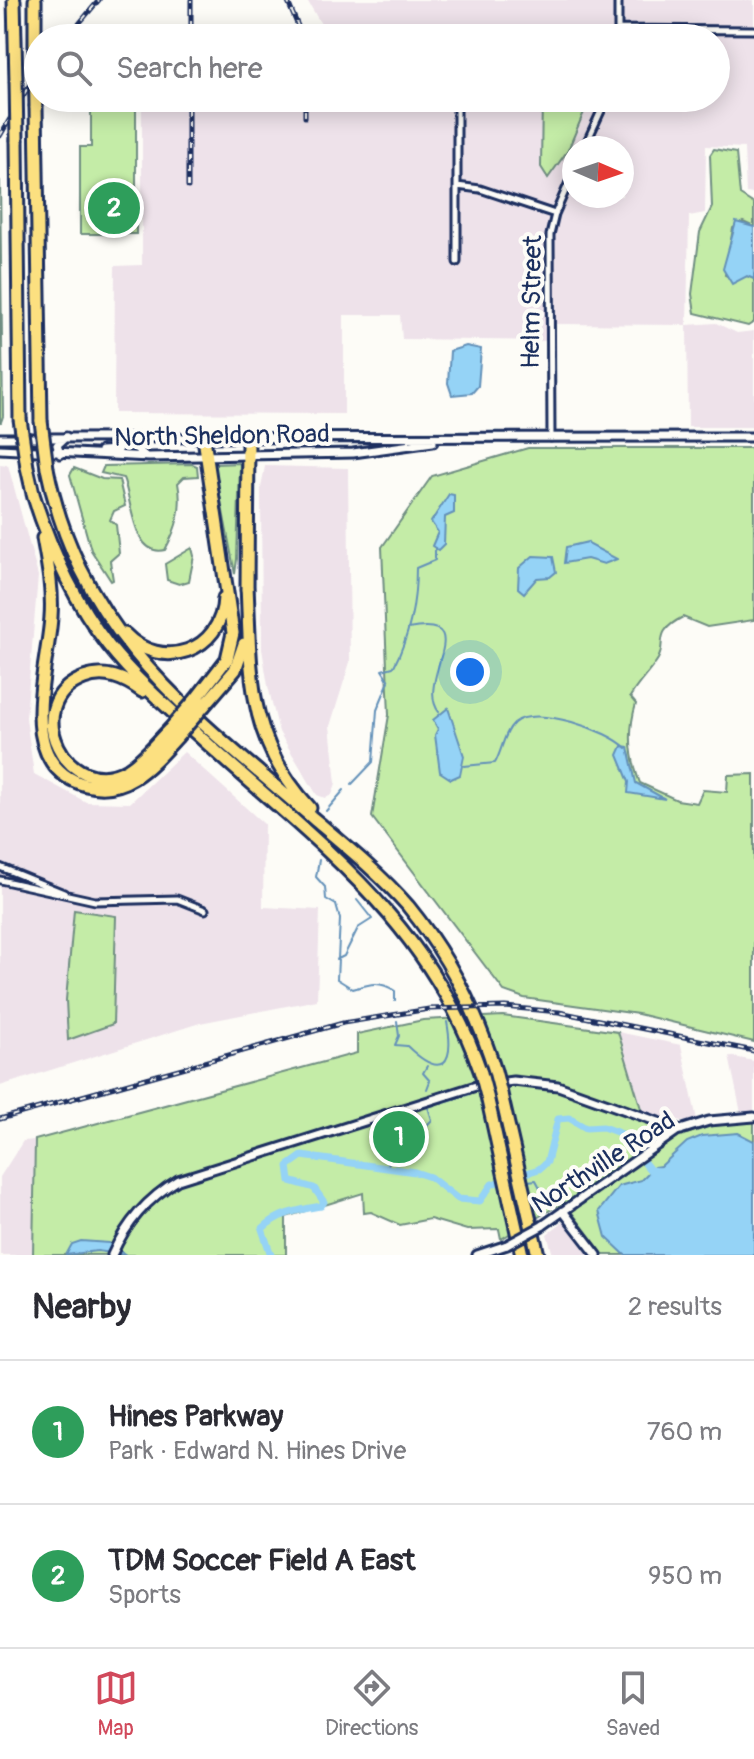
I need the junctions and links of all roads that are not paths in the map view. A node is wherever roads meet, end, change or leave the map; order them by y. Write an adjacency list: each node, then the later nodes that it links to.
1 (14, 0): 35 (highway, bridge)
2 (35, 0): 4 (highway, bridge)
3 (618, 0): 5 (street)
4 (35, 24)
5 (618, 24)
6 (730, 30): 7 (street)
7 (754, 30)
8 (36, 112): 38 (highway, bridge)
9 (457, 112): 12 (street)
10 (601, 112): 11 (street)
11 (590, 136)
12 (457, 186): 14 (street); 15 (street)
13 (562, 198): 14 (street, Helm Street)
14 (555, 214): 25 (street, Helm Street)
15 (457, 262)
16 (66, 437): 18 (main road, North Sheldon Road); 19 (main road, North Sheldon Road); 28 (main road)
17 (754, 437): 25 (main road, North Sheldon Road)
18 (0, 438)
19 (117, 438): 24 (main road, North Sheldon Road); 30 (main road)
20 (204, 438): 21 (main road, North Sheldon Road); 24 (main road, North Sheldon Road); 31 (highway)
21 (248, 438): 22 (main road, North Sheldon Road); 32 (highway)
22 (271, 438): 23 (main road, North Sheldon Road); 33 (main road)
23 (330, 438): 26 (main road, North Sheldon Road); 29 (main road)
24 (148, 439): 34 (main road)
25 (551, 439): 26 (main road, North Sheldon Road)
26 (443, 440): 29 (main road, North Sheldon Road)
27 (1, 449): 28 (main road, North Sheldon Road)
28 (60, 454): 30 (main road, North Sheldon Road)
29 (333, 454): 33 (main road, North Sheldon Road)
30 (72, 455): 34 (main road, North Sheldon Road)
31 (204, 455): 32 (main road, North Sheldon Road); 34 (main road, North Sheldon Road); 36 (highway)
32 (248, 455): 33 (main road, North Sheldon Road); 37 (highway)
33 (268, 455)
34 (149, 457)
35 (33, 494): 40 (highway); 41 (highway)
36 (220, 550): 38 (highway); 39 (highway)
37 (247, 585): 39 (highway); 42 (highway)
38 (93, 595): 42 (highway)
39 (200, 703): 40 (highway, bridge)
40 (173, 733): 41 (highway)
41 (198, 736): 54 (highway, bridge)
42 (351, 851): 55 (highway, bridge)
43 (0, 867): 44 (street)
44 (21, 875): 46 (street); 47 (street)
45 (0, 880): 46 (street)
46 (17, 886): 47 (street)
47 (68, 895): 48 (street)
48 (205, 910)
49 (754, 1117): 50 (main road, Northville Road)
50 (681, 1130): 51 (main road, Northville Road); 52 (main road)
51 (563, 1211): 53 (main road, Northville Road, bridge); 56 (main road)
52 (112, 1255)
53 (477, 1255)
54 (522, 1255)
55 (538, 1255)
56 (597, 1255)

